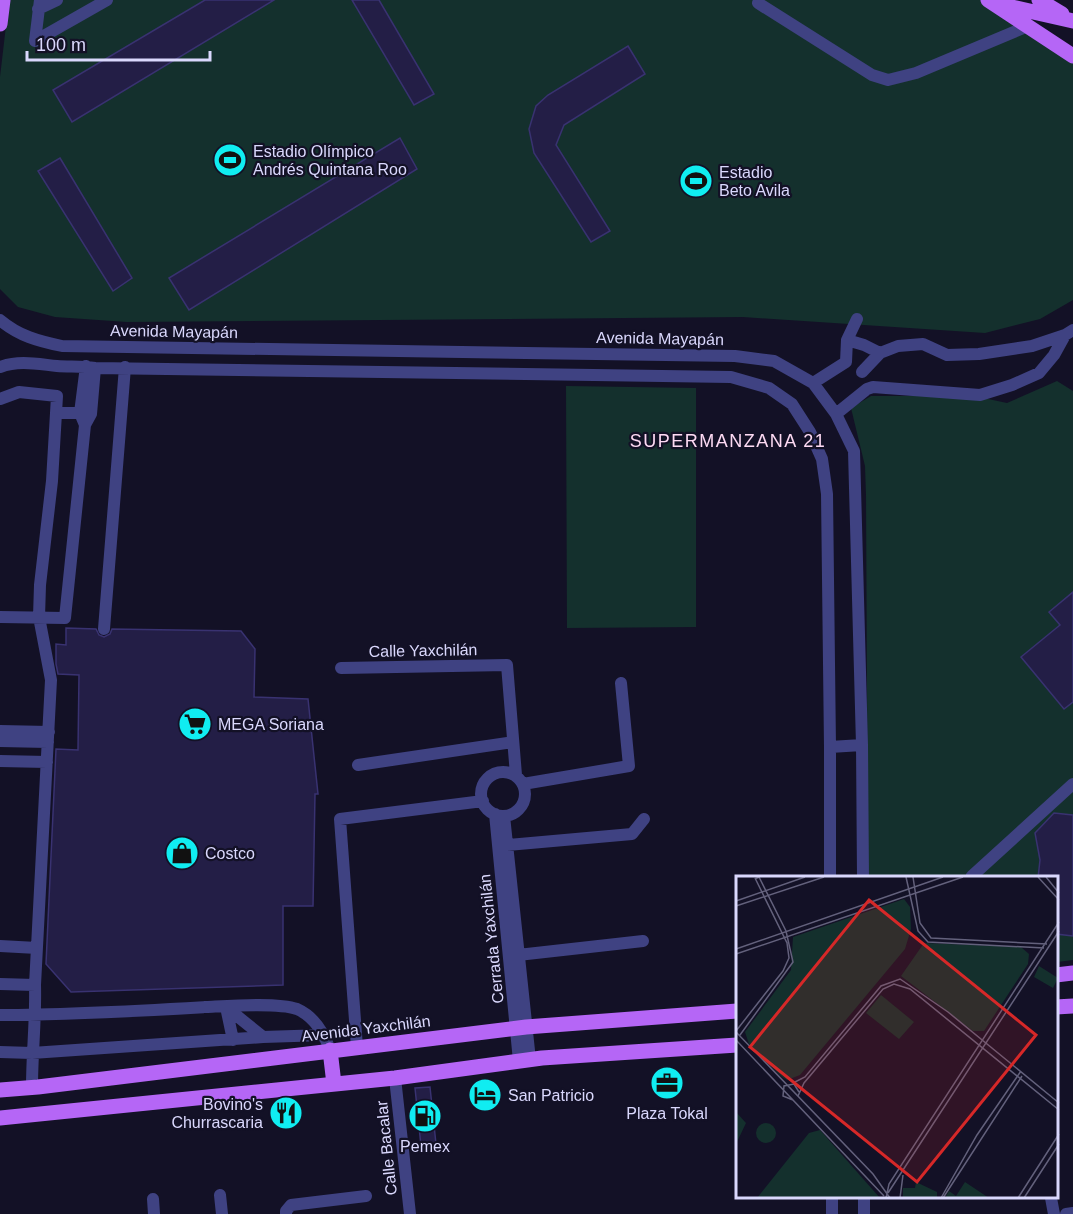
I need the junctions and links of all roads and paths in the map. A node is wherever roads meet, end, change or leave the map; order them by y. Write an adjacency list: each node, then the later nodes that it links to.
1 (3, 0): 9 (main road)
2 (57, 0): 7 (street)
3 (107, 0): 7 (street)
4 (1039, 0): 8 (main road)
5 (989, 1): 8 (main road); 10 (main road)
6 (758, 3): 10 (street)
7 (39, 4)
8 (1073, 21)
9 (0, 24)
10 (1028, 26): 11 (main road)
11 (1073, 56)
12 (857, 319): 15 (street)
13 (0, 320): 16 (street, Avenida Mayapán)
14 (1069, 333): 18 (street); 27 (street)
15 (847, 340): 18 (street); 19 (street)
16 (38, 341): 17 (street, Avenida Mayapán); 20 (street)
17 (393, 350): 24 (street); 26 (street, Avenida Mayapán)
18 (880, 353): 25 (street)
19 (846, 362): 25 (street); 26 (street)
20 (35, 363): 21 (street); 22 (street)
21 (0, 367)
22 (91, 367): 23 (street); 31 (street)
23 (125, 367): 24 (street); 34 (street)
24 (393, 372): 42 (street)
25 (862, 372): 27 (street)
26 (813, 383): 30 (street, Avenida Mayapán)
27 (867, 389): 30 (street)
28 (0, 399): 29 (street)
29 (57, 414): 31 (street); 33 (street)
30 (836, 414): 41 (street, Avenida Mayapán)
31 (86, 417): 33 (street)
32 (0, 617): 33 (street)
33 (39, 617): 38 (street)
34 (104, 629)
35 (341, 668): 40 (street, Calle Yaxchilán)
36 (621, 683): 46 (street)
37 (0, 731): 38 (street)
38 (48, 737): 39 (street); 44 (street)
39 (0, 741)
40 (513, 742): 45 (street); 46 (street)
41 (862, 745): 42 (street); 53 (street, Avenida Mayapán)
42 (830, 747): 52 (street)
43 (0, 761): 44 (street)
44 (47, 762): 57 (street)
45 (358, 765)
46 (519, 780): 48 (street); 49 (street)
47 (1073, 784): 54 (street)
48 (483, 801): 49 (street); 74 (street)
49 (499, 815): 51 (street, Cerrada Yaxchilán); 69 (street, Cerrada Yaxchilán)
50 (644, 819): 51 (street)
51 (507, 845): 58 (street, Cerrada Yaxchilán)
52 (830, 876)
53 (863, 876)
54 (972, 876)
55 (643, 940): 58 (street)
56 (0, 946): 57 (street)
57 (37, 948): 62 (street)
58 (518, 954): 69 (street, Cerrada Yaxchilán)
59 (1073, 973): 60 (main road)
60 (1058, 975)
61 (0, 984): 62 (street)
62 (35, 985): 68 (street)
63 (226, 1006): 68 (street); 70 (street); 71 (street); 72 (street)
64 (1073, 1006): 65 (main road)
65 (1058, 1007)
66 (736, 1011): 69 (main road, Avenida Yaxchilán)
67 (0, 1015): 68 (street)
68 (36, 1015): 75 (street)
69 (521, 1028): 74 (main road, Avenida Yaxchilán); 78 (street, Cerrada Yaxchilán)
70 (325, 1035): 71 (street); 76 (street)
71 (263, 1037): 72 (street)
72 (233, 1040): 75 (street)
73 (736, 1045): 78 (main road)
74 (357, 1047): 76 (main road, Avenida Yaxchilán)
75 (30, 1049): 77 (street); 81 (street)
76 (330, 1050): 80 (main road); 81 (main road, Avenida Yaxchilán)
77 (0, 1052)
78 (524, 1061): 79 (main road)
79 (395, 1078): 80 (main road); 92 (street, Calle Bacalar)
80 (334, 1084): 83 (main road)
81 (29, 1088): 82 (main road, Avenida Yaxchilán)
82 (0, 1090)
83 (3, 1119)
84 (220, 1195): 90 (street)
85 (366, 1196): 91 (street)
86 (153, 1199): 89 (street)
87 (1051, 1199): 93 (street)
88 (1073, 1212): 94 (street)
89 (154, 1214)
90 (222, 1214)
91 (286, 1214)
92 (410, 1214)
93 (1054, 1214)
94 (1066, 1214)

